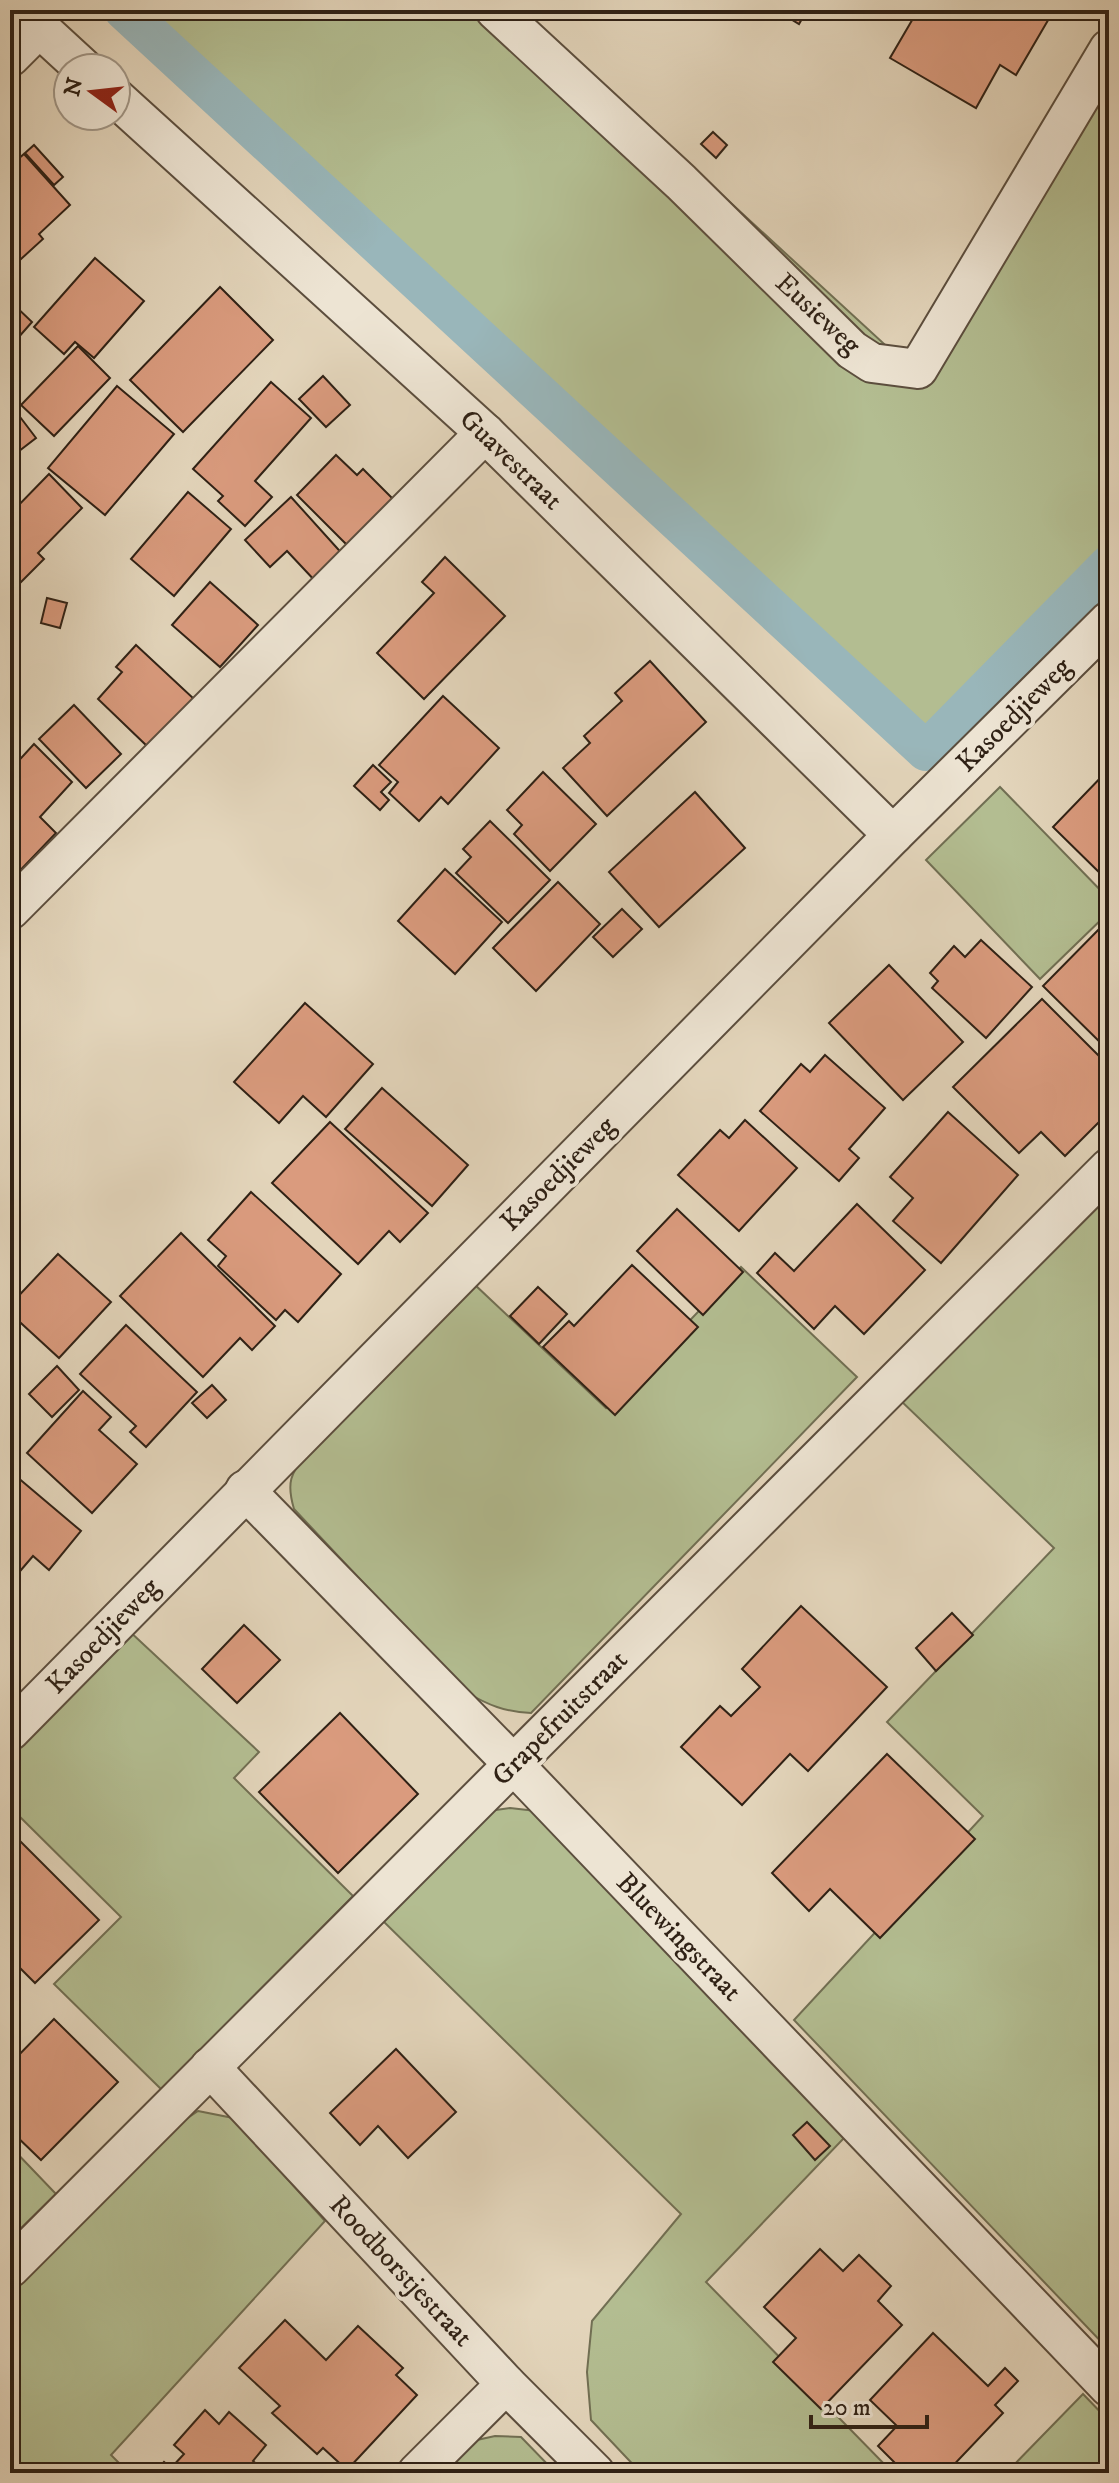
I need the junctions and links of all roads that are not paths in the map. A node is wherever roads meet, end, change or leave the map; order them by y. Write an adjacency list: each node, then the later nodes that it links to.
1 (495, 10): 3 (street, Eusieweg)
2 (30, 19): 4 (street); 5 (street)
3 (1109, 49)
4 (66, 52)
5 (10, 57)
6 (132, 113): 7 (street, Guavestraat)
7 (485, 433): 9 (street, Guavestraat); 10 (street)
8 (1109, 621): 9 (street, Kasoedjieweg)
9 (893, 835): 12 (street, Kasoedjieweg)
10 (10, 910)
11 (1109, 1168): 14 (street, Grapefruitstraat)
12 (245, 1490): 13 (street, Kasoedjieweg); 14 (street, Bluewingstraat)
13 (10, 1731)
14 (514, 1765): 15 (street, Grapefruitstraat); 18 (street, Bluewingstraat)
15 (210, 2067): 16 (street, Grapefruitstraat); 17 (street, Roodborstjestraat)
16 (10, 2268)
17 (506, 2384): 19 (street); 20 (street, Roodborstjestraat)
18 (1109, 2387)
19 (417, 2473)
20 (595, 2473)

